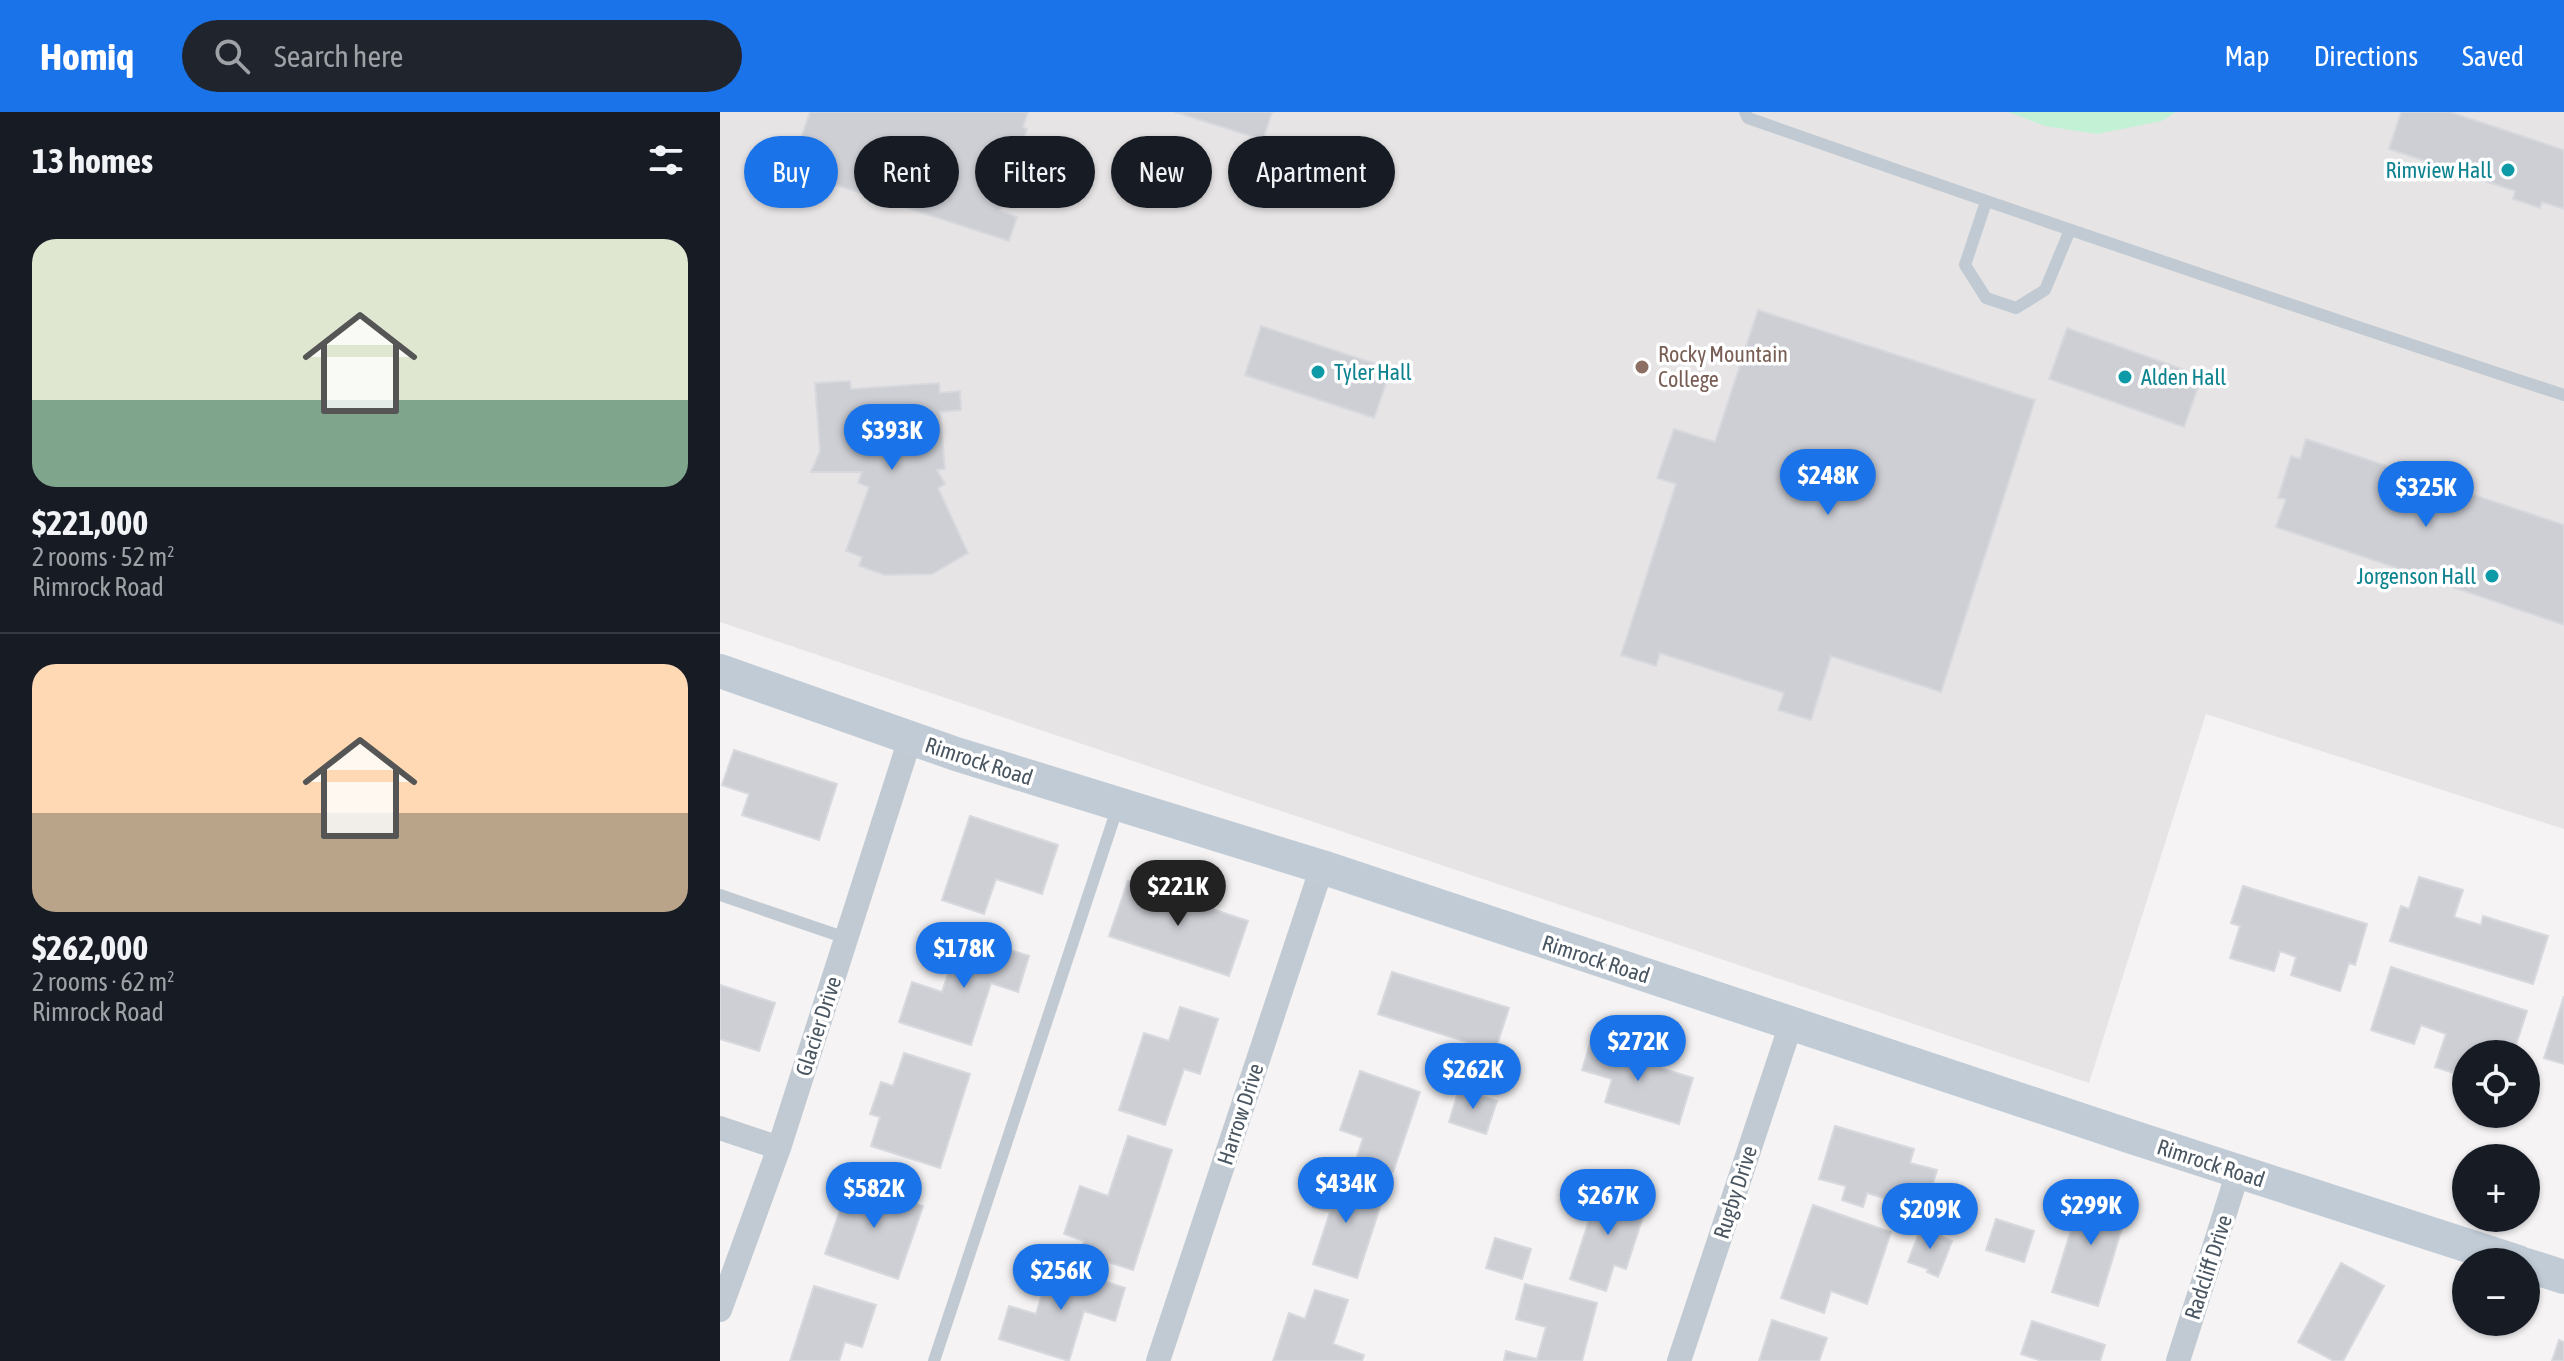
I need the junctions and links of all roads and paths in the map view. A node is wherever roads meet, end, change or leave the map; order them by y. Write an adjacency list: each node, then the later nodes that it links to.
1 (1745, 112): 2 (lane)
2 (1986, 202): 3 (lane); 3 (lane)
3 (2070, 230): 4 (lane)
4 (2564, 395)
5 (720, 671): 6 (main road, Rimrock Road)
6 (910, 739): 7 (main road, Rimrock Road); 10 (street, Glacier Drive)
7 (1118, 804): 8 (main road, Rimrock Road); 19 (lane)
8 (1322, 867): 11 (main road, Rimrock Road); 20 (street, Harrow Drive)
9 (720, 895): 10 (lane)
10 (846, 938): 13 (street, Glacier Drive)
11 (1791, 1024): 14 (main road, Rimrock Road); 21 (street, Rugby Drive)
12 (720, 1128): 13 (street)
13 (779, 1148): 18 (street, Glacier Drive)
14 (2238, 1172): 15 (main road, Rimrock Road); 22 (street, Radcliff Drive)
15 (2474, 1248)
16 (2540, 1269): 17 (main road)
17 (2564, 1277)
18 (720, 1310)
19 (934, 1361)
20 (1158, 1361)
21 (1679, 1361)
22 (2178, 1361)

